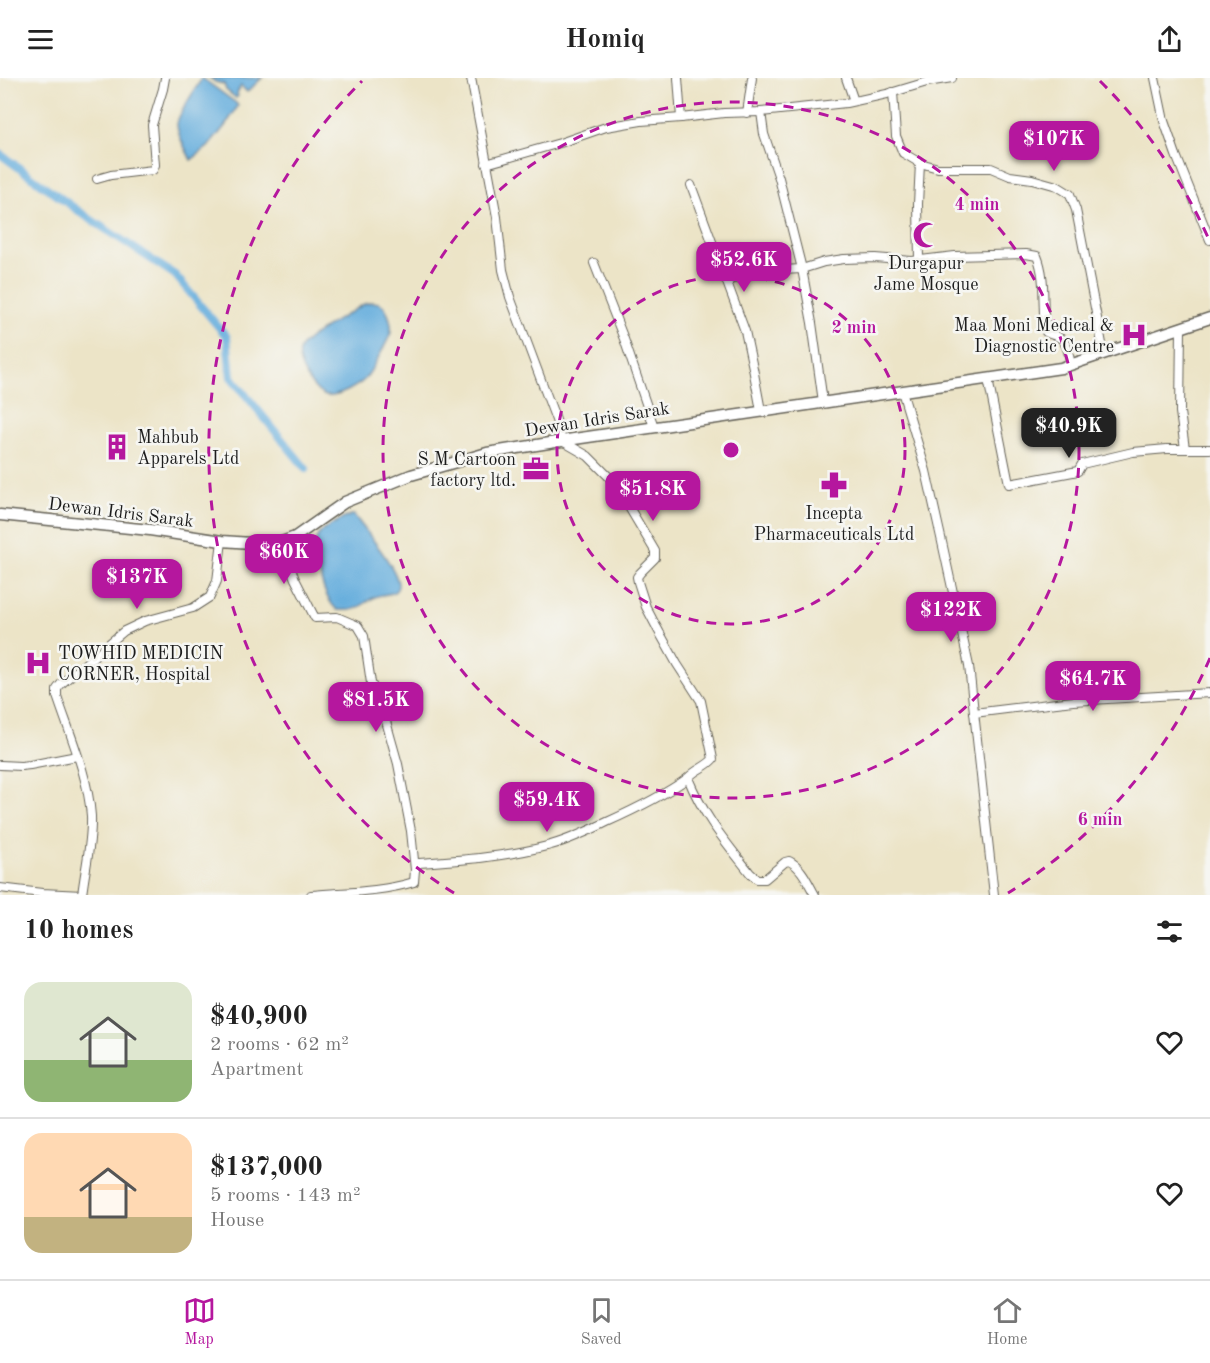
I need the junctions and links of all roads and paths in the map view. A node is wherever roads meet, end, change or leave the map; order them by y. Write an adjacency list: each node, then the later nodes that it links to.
1 (165, 78): 15 (street)
2 (471, 78): 14 (street)
3 (678, 78): 12 (street)
4 (752, 78): 11 (street)
5 (846, 78): 9 (street)
6 (952, 78): 8 (street)
7 (1155, 78): 17 (street)
8 (893, 92): 9 (street); 13 (street)
9 (854, 101): 10 (street)
10 (761, 112): 11 (street); 20 (street)
11 (747, 113): 12 (street)
12 (681, 118): 14 (street)
13 (920, 163): 18 (street); 24 (street)
14 (486, 164): 31 (street)
15 (97, 179)
16 (690, 185): 21 (street)
17 (1210, 240)
18 (919, 260): 20 (street); 25 (street)
19 (594, 264): 30 (street)
20 (802, 269): 21 (street); 28 (street)
21 (726, 281): 29 (street)
22 (1210, 318): 23 (main road, Dewan Idris Sarak)
23 (1181, 328): 24 (main road, Dewan Idris Sarak); 32 (street)
24 (1104, 354): 25 (main road, Dewan Idris Sarak)
25 (1071, 365): 26 (main road, Dewan Idris Sarak)
26 (988, 379): 27 (main road, Dewan Idris Sarak); 32 (street)
27 (902, 391): 28 (main road, Dewan Idris Sarak); 38 (street)
28 (823, 402): 29 (main road, Dewan Idris Sarak)
29 (761, 411): 30 (main road, Dewan Idris Sarak)
30 (654, 427): 31 (main road, Dewan Idris Sarak)
31 (562, 441): 36 (main road, Dewan Idris Sarak); 41 (street)
32 (1185, 449): 33 (street)
33 (1210, 449)
34 (0, 515): 35 (main road, Dewan Idris Sarak)
35 (222, 541): 36 (main road, Dewan Idris Sarak); 39 (street)
36 (285, 542): 42 (street)
37 (1210, 693): 38 (street)
38 (974, 713): 46 (street)
39 (77, 756): 40 (street); 43 (street)
40 (0, 765)
41 (688, 778): 42 (street); 45 (street)
42 (414, 870): 44 (street)
43 (0, 888)
44 (311, 895)
45 (814, 895)
46 (994, 895)

